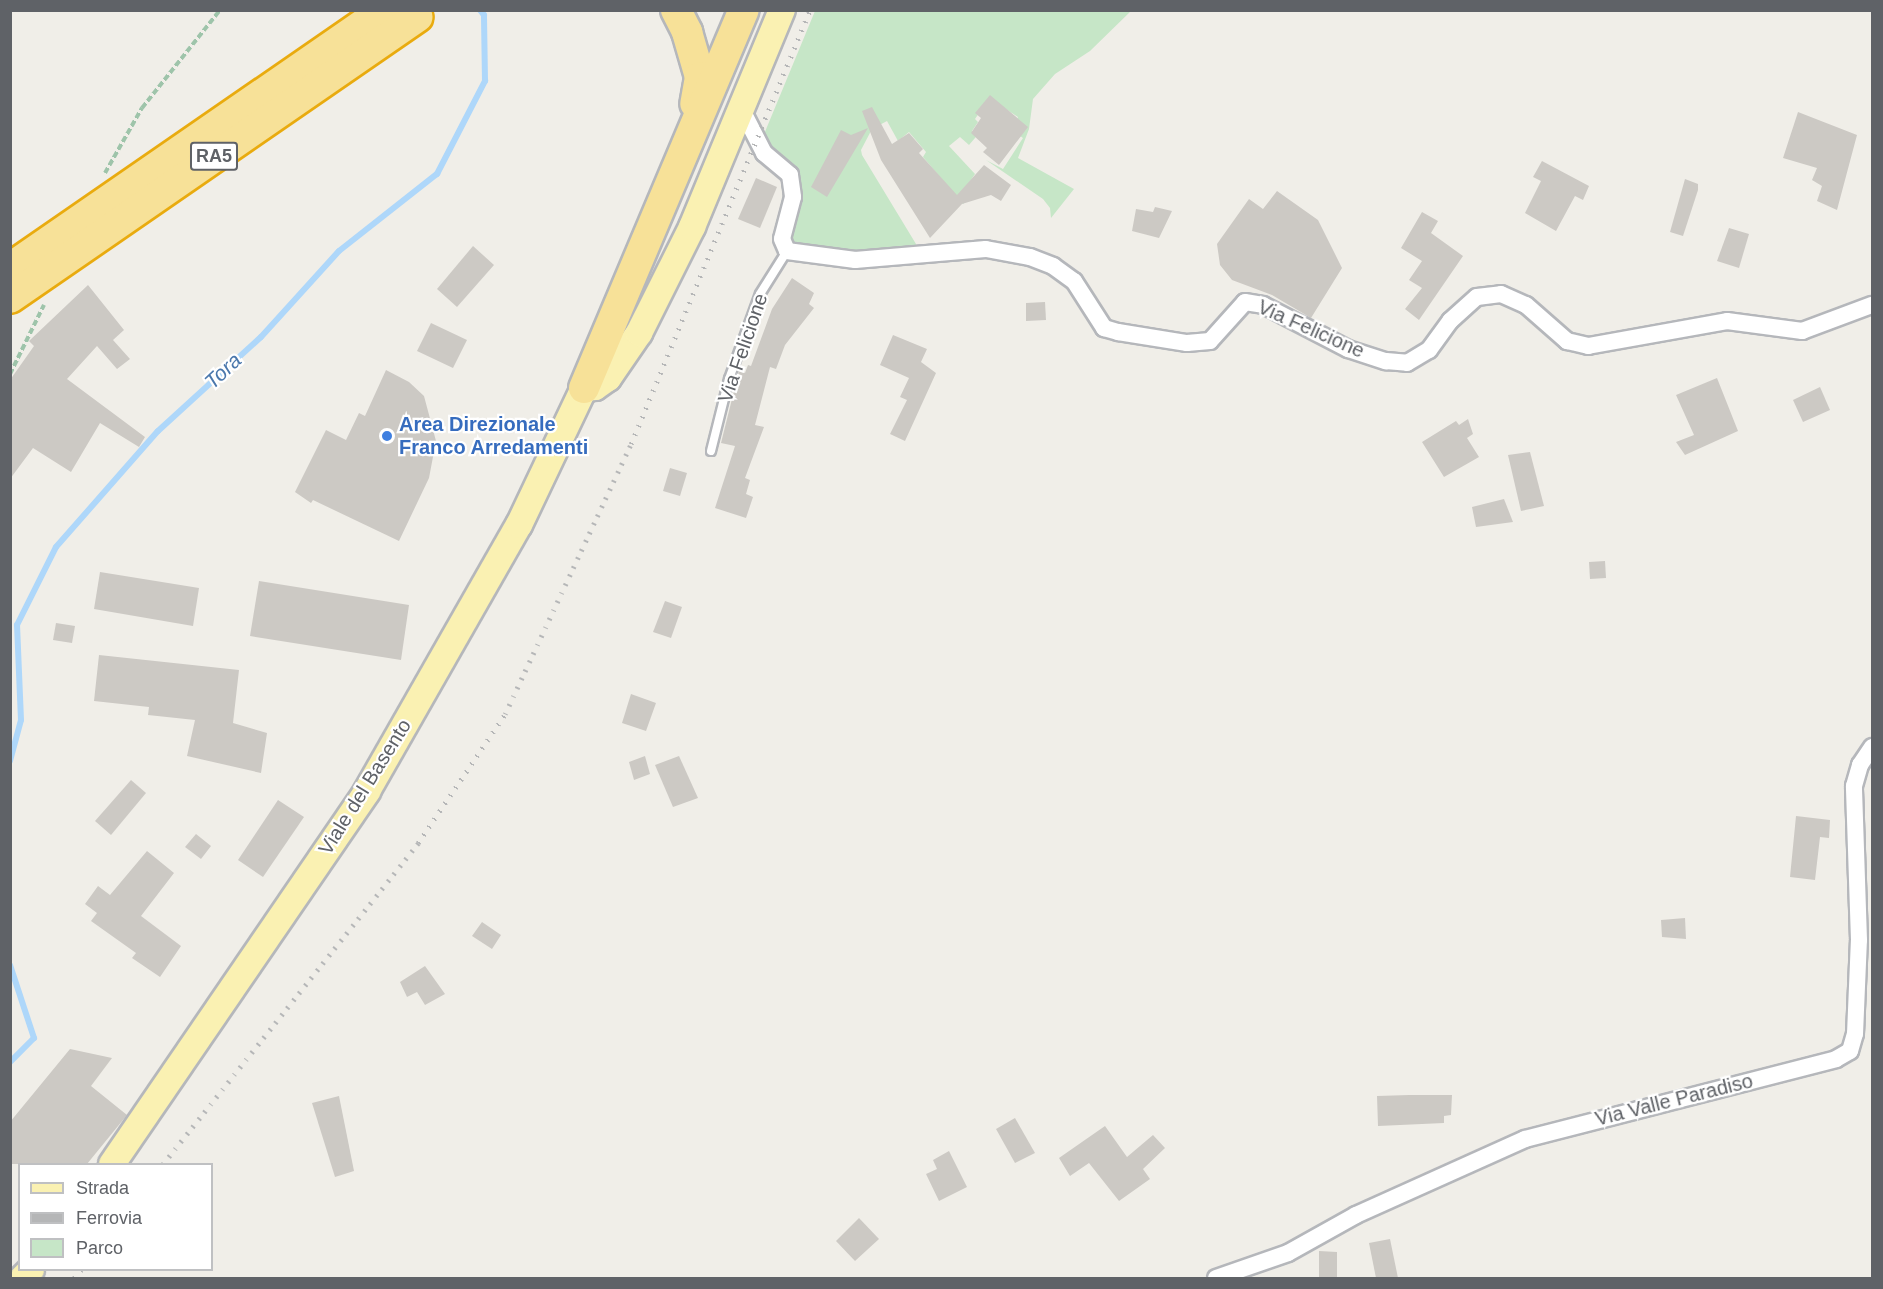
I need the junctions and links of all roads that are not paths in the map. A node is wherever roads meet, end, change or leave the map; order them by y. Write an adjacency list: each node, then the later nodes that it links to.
1 (384, 10): 9 (highway, RA5, bridge)
2 (427, 10): 10 (highway, RA5, bridge)
3 (676, 10): 7 (highway)
4 (782, 10): 6 (main road)
5 (739, 18): 7 (highway)
6 (746, 119): 8 (street); 12 (main road)
7 (691, 130): 12 (highway)
8 (787, 251): 11 (street, Via Felicione); 13 (lane, Via Felicione)
9 (10, 268)
10 (10, 298)
11 (1872, 305)
12 (584, 388): 15 (main road, Viale del Basento)
13 (711, 451)
14 (1872, 747): 16 (street, Via Valle Paradiso)
15 (113, 1163)
16 (1216, 1278)

